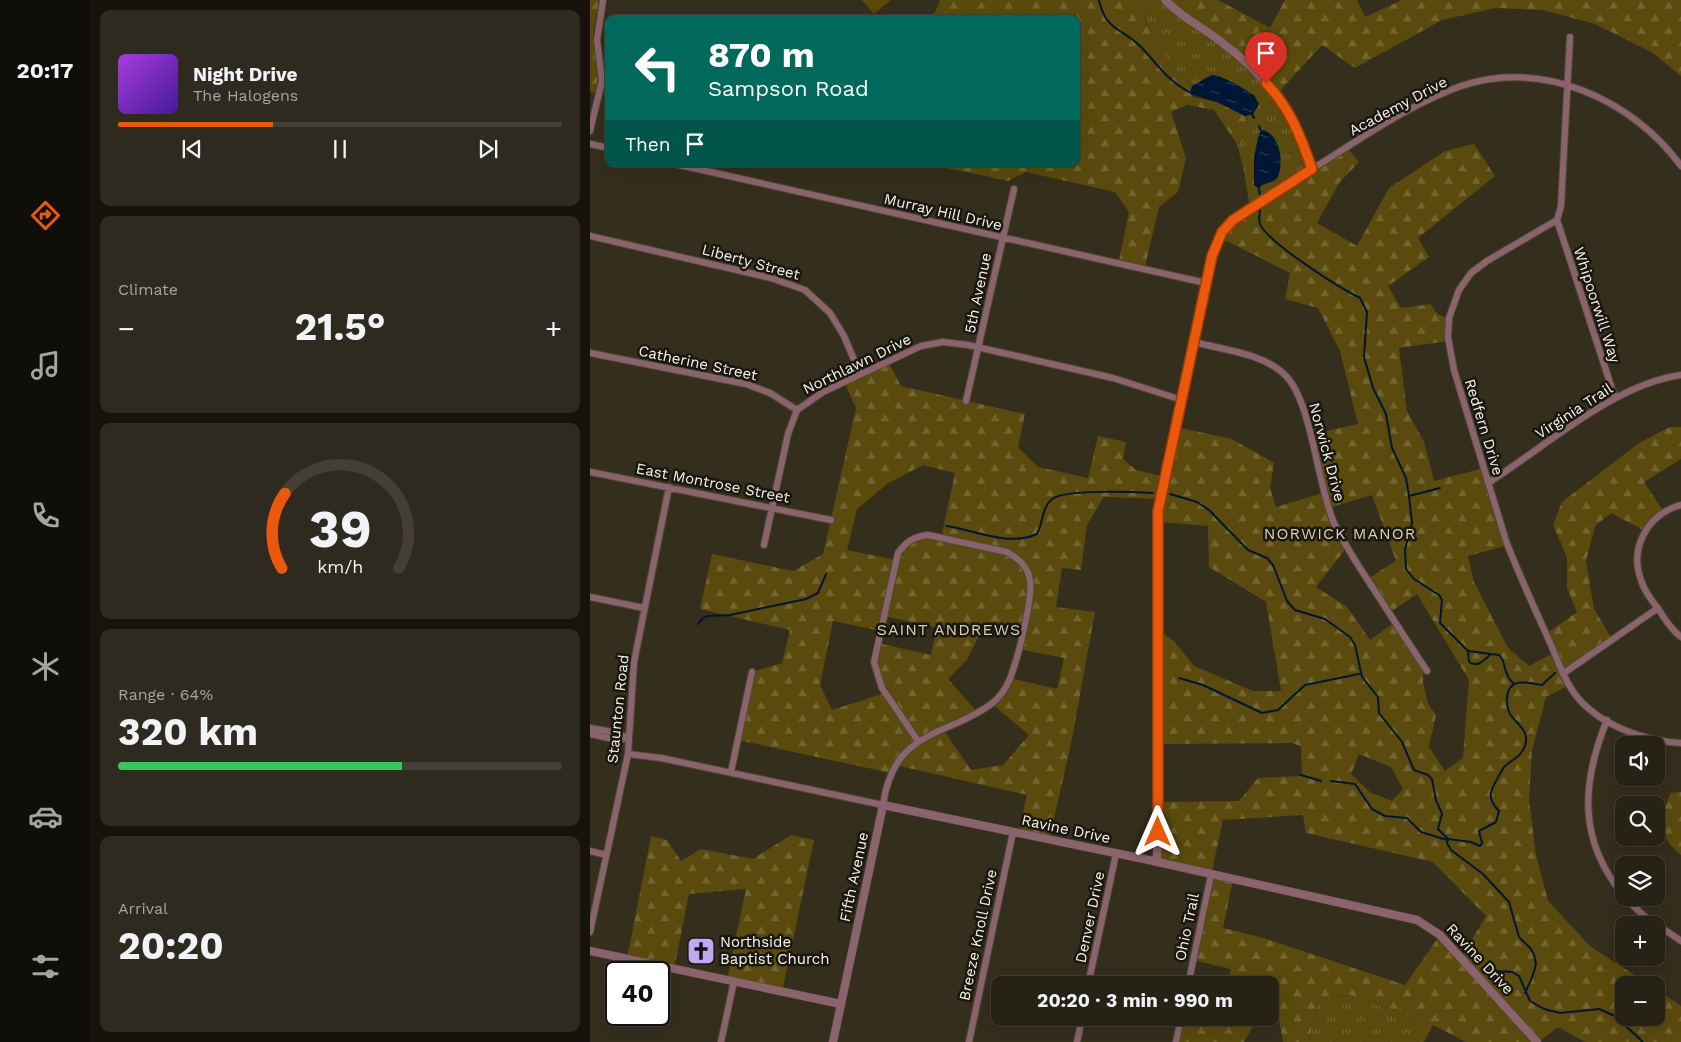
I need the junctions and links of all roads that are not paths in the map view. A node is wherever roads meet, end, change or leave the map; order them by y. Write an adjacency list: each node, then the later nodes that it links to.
1 (603, 0): 4 (street)
2 (1165, 0): 11 (street)
3 (1570, 36): 5 (street)
4 (605, 82): 6 (street)
5 (1567, 86): 9 (street, Academy Drive); 11 (street, Academy Drive); 13 (street)
6 (590, 131)
7 (590, 144): 8 (street)
8 (605, 147)
9 (1681, 166)
10 (688, 167): 15 (street, Murray Hill Drive)
11 (1312, 169): 16 (street)
12 (1014, 190): 15 (street, 5th Avenue)
13 (1558, 220): 22 (street, Whipoorwill Way); 27 (street, Redfern Drive)
14 (590, 236): 20 (street, Liberty Street)
15 (1002, 238): 16 (street, Murray Hill Drive); 18 (street, 5th Avenue)
16 (1206, 284): 17 (street)
17 (1194, 342): 23 (street); 38 (street, Norwick Drive)
18 (978, 348): 20 (street, Northlawn Drive); 23 (street, Northlawn Drive); 24 (street, 5th Avenue)
19 (590, 353): 25 (street, Catherine Street)
20 (860, 374): 25 (street, Northlawn Drive)
21 (1681, 375): 22 (street, Virginia Trail)
22 (1615, 398): 27 (street, Virginia Trail)
23 (1182, 400): 53 (street)
24 (966, 401)
25 (797, 410): 30 (street, Northlawn Drive)
26 (590, 472): 28 (street, East Montrose Street)
27 (1488, 483): 39 (street, Redfern Drive)
28 (669, 488): 30 (street, East Montrose Street); 34 (street, Staunton Road)
29 (1681, 505): 35 (street)
30 (772, 508): 31 (street, East Montrose Street); 32 (street, Northlawn Drive)
31 (831, 520)
32 (764, 544)
33 (590, 597): 34 (street)
34 (644, 608): 43 (street, Staunton Road)
35 (1658, 608): 36 (street); 39 (street)
36 (1681, 637)
37 (752, 672): 47 (street)
38 (1427, 672)
39 (1564, 673): 40 (street, Redfern Drive)
40 (1607, 720): 45 (street, Redfern Drive); 55 (street)
41 (590, 728): 43 (street)
42 (590, 734): 43 (street)
43 (627, 738): 46 (street, Staunton Road)
44 (918, 742): 44 (street); 48 (street)
45 (1681, 743)
46 (628, 754): 47 (street, Ravine Drive); 52 (street, Staunton Road)
47 (731, 772): 48 (street, Ravine Drive)
48 (882, 804): 49 (street, Ravine Drive); 63 (street, Fifth Avenue)
49 (1013, 832): 51 (street, Ravine Drive); 68 (street, Breeze Knoll Drive)
50 (590, 851): 52 (street)
51 (1116, 854): 53 (street, Ravine Drive); 60 (street, Denver Drive)
52 (606, 855): 57 (street, Staunton Road)
53 (1158, 862): 54 (street, Ravine Drive)
54 (1211, 875): 61 (street, Ohio Trail); 71 (street, Ravine Drive)
55 (1615, 885)
56 (1634, 906): 58 (street)
57 (590, 932)
58 (1681, 941)
59 (590, 951): 62 (street)
60 (1090, 976)
61 (1190, 976)
62 (734, 981): 63 (street); 66 (street)
63 (841, 1004): 67 (street, Fifth Avenue)
64 (1080, 1026): 69 (street)
65 (1179, 1026): 70 (street)
66 (721, 1042)
67 (833, 1042)
68 (968, 1042)
69 (1077, 1042)
70 (1176, 1042)
71 (1537, 1042)

